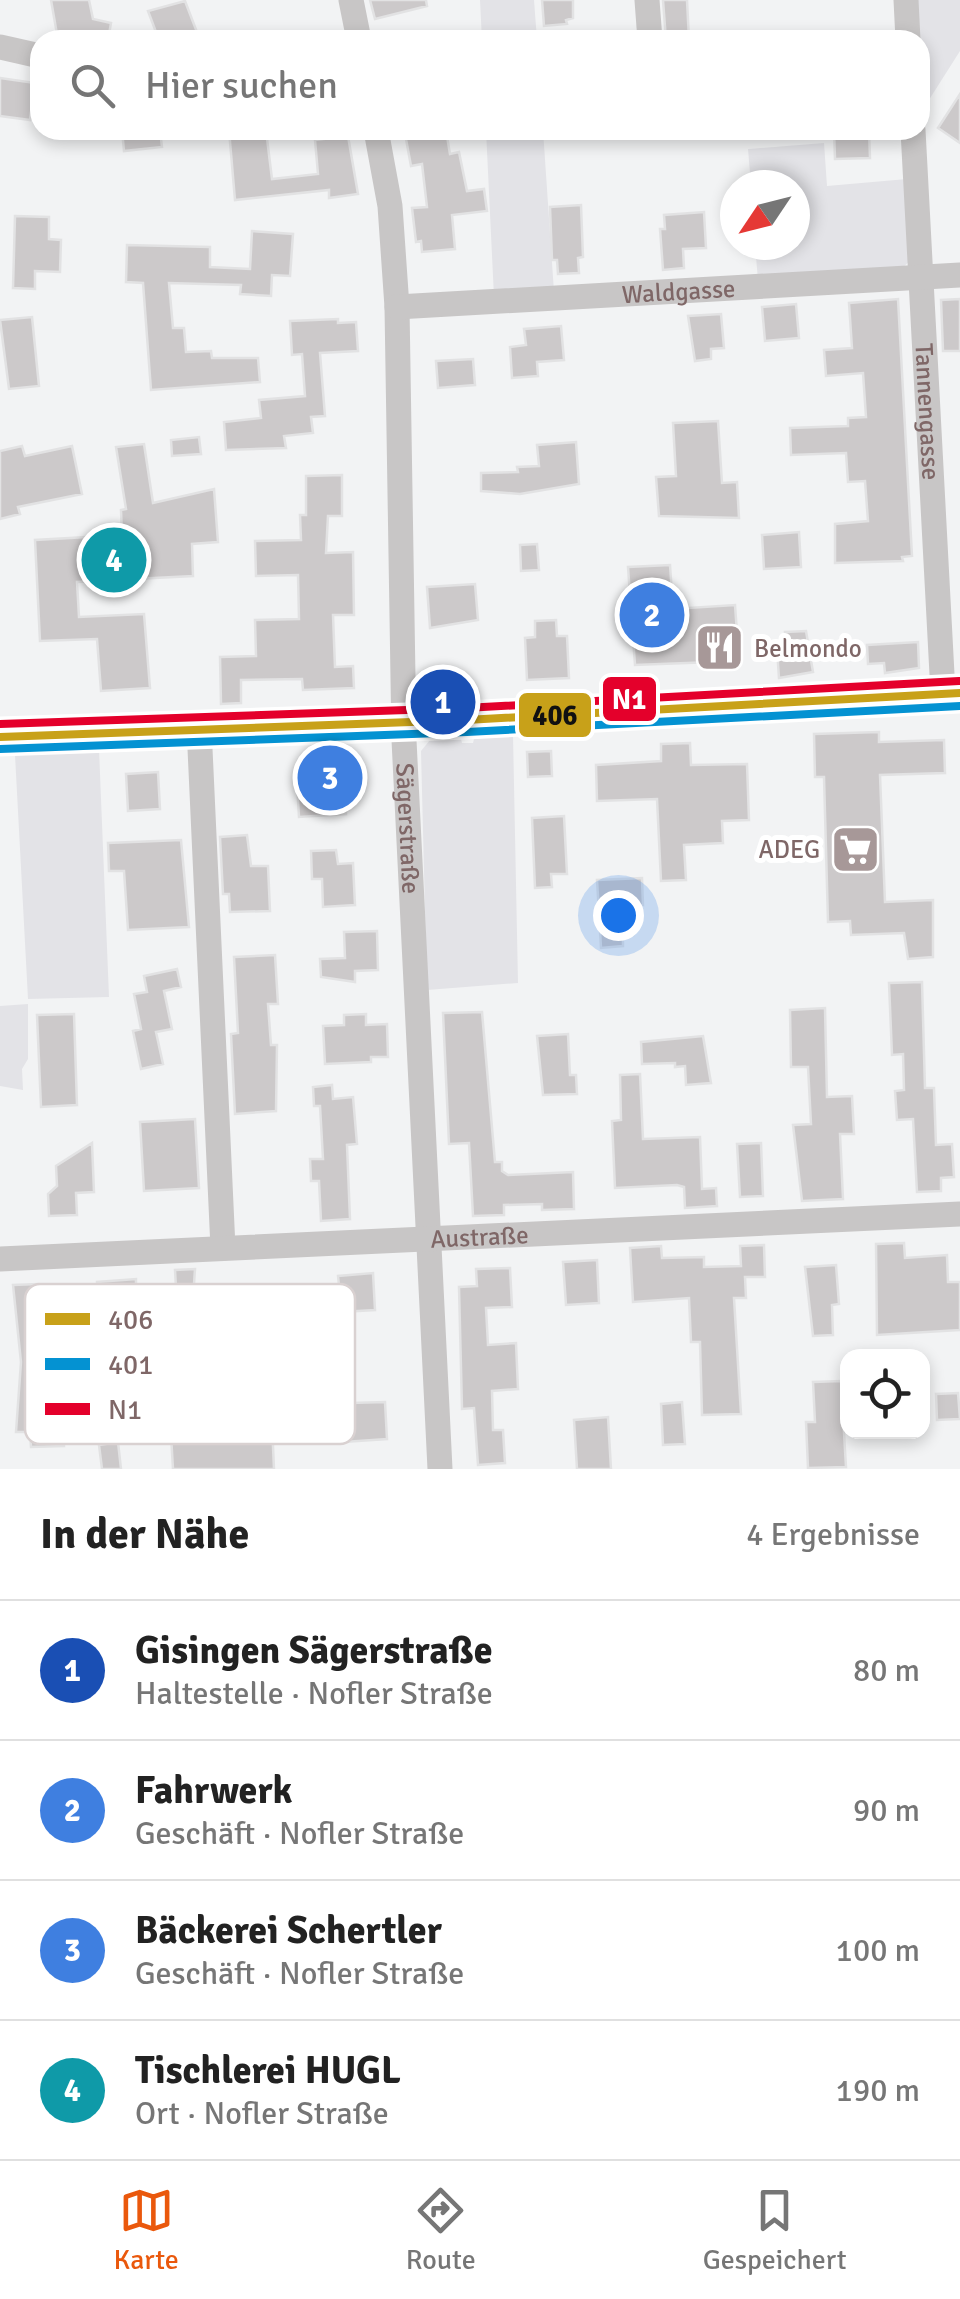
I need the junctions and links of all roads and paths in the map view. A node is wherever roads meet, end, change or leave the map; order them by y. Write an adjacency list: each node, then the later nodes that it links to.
1 (350, 0): 4 (street)
2 (647, 0): 5 (street)
3 (906, 0): 6 (street)
4 (356, 30)
5 (649, 30)
6 (908, 30)
7 (0, 47): 8 (street)
8 (30, 54)
9 (378, 140): 13 (street, Sägerstraße)
10 (914, 140): 12 (street, Tannengasse)
11 (960, 275): 12 (street, Waldgasse)
12 (922, 276): 13 (street, Waldgasse); 14 (street, Tannengasse)
13 (397, 307): 15 (street, Sägerstraße)
14 (952, 693): 15 (main road)
15 (404, 723): 16 (main road); 19 (street, Sägerstraße)
16 (199, 727): 17 (main road); 20 (street)
17 (0, 737)
18 (960, 1214): 19 (street, Austraße)
19 (430, 1239): 20 (street, Austraße); 22 (street, Sägerstraße)
20 (222, 1248): 21 (street, Austraße)
21 (0, 1259)
22 (440, 1469)

